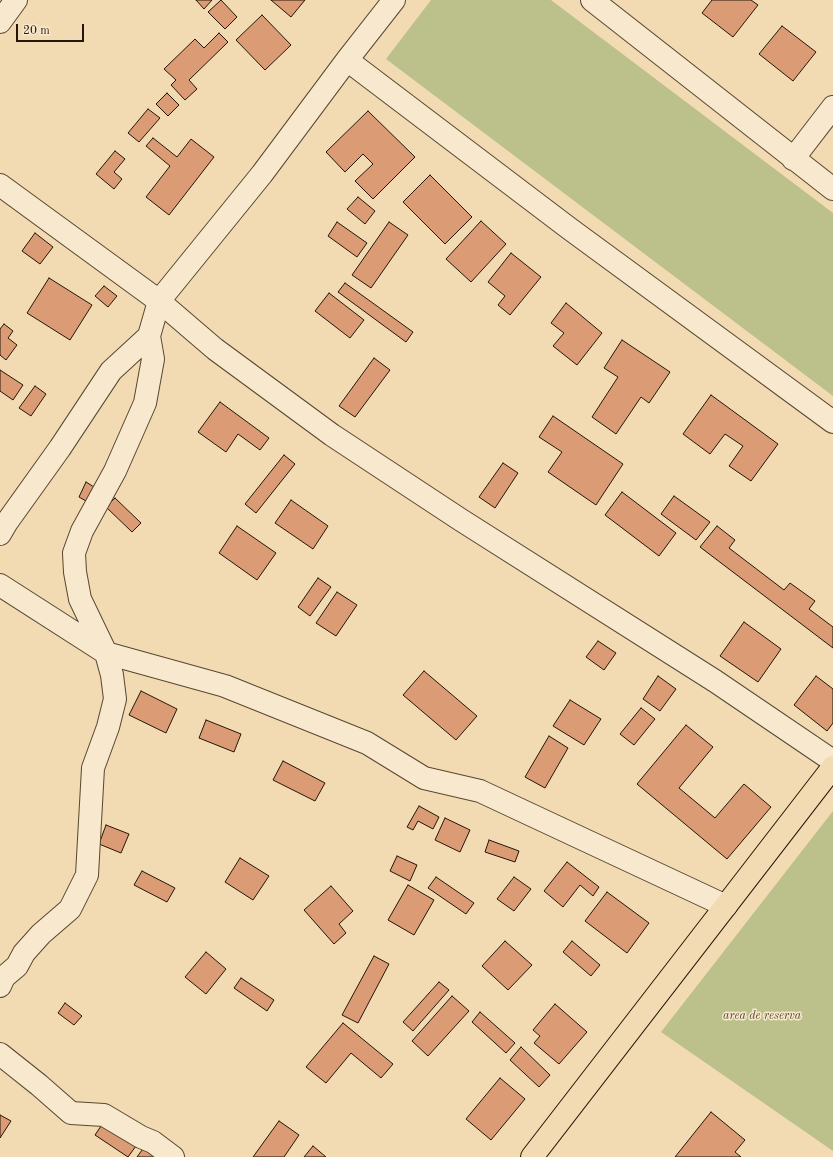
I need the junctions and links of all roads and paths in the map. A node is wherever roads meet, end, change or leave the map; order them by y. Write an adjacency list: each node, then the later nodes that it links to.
1 (16, 0): 4 (street)
2 (394, 0): 5 (street)
3 (592, 0): 7 (street)
4 (0, 22)
5 (347, 60): 10 (street); 12 (street)
6 (833, 107): 7 (street)
7 (793, 159): 9 (street)
8 (0, 185): 10 (street)
9 (833, 189)
10 (159, 301): 11 (street); 16 (street)
11 (149, 336): 13 (street); 15 (street)
12 (833, 422)
13 (0, 534)
14 (0, 585): 15 (street)
15 (106, 653): 18 (street); 19 (street)
16 (833, 761)
17 (833, 767): 18 (main road)
18 (726, 906): 22 (main road)
19 (1, 980)
20 (0, 1054): 21 (street)
21 (174, 1157)
22 (532, 1157)

